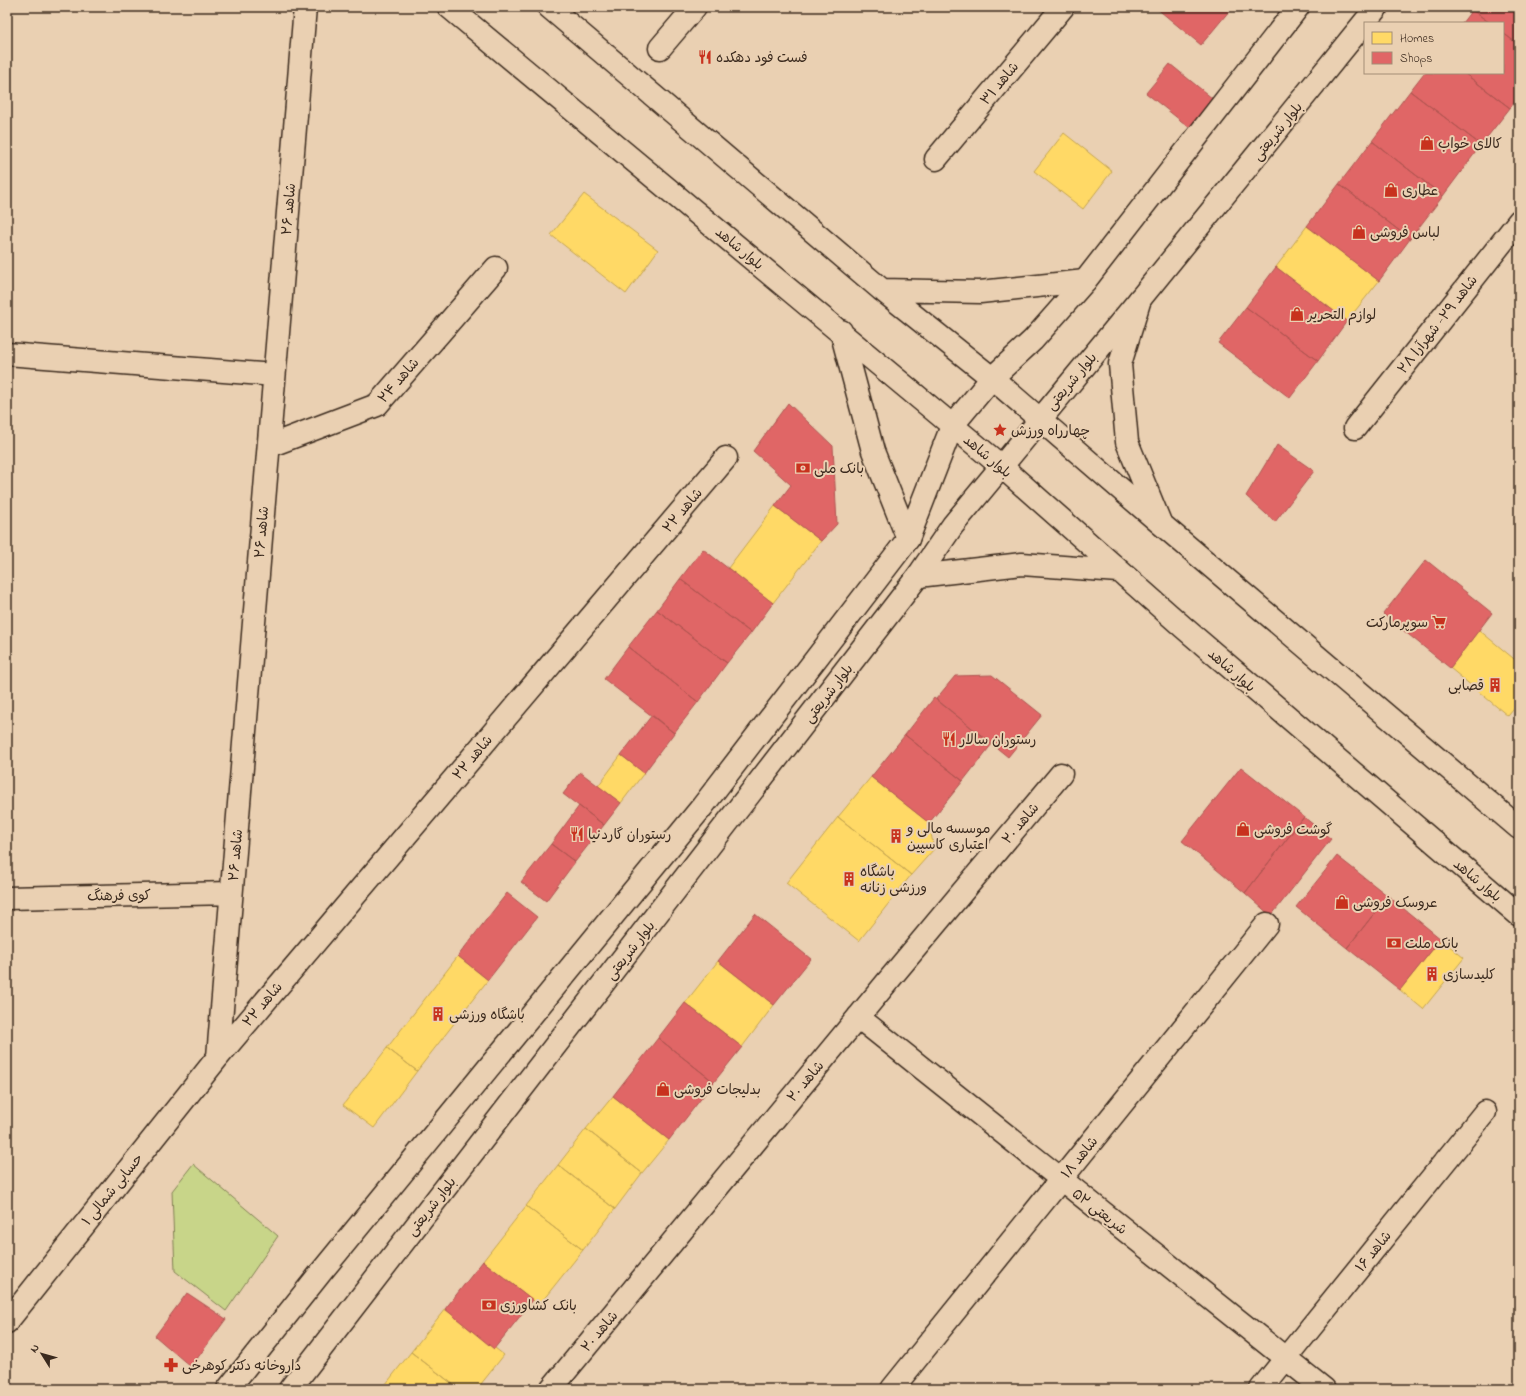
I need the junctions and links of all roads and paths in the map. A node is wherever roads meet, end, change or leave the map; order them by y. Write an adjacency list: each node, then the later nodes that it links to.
1 (305, 7): 19 (main road, شاهد ۲۶)
2 (449, 7): 17 (main road, بلوار شاهد)
3 (549, 7): 15 (main road)
4 (695, 7): 10 (main road)
5 (1063, 7): 11 (main road, شاهد ۳۱)
6 (1298, 7): 14 (main road)
7 (1378, 7): 8 (main road, بلوار شریعتی)
8 (1366, 22)
9 (1364, 24): 16 (main road, بلوار شریعتی)
10 (660, 48)
11 (936, 159)
12 (1519, 221): 23 (main road, شاهد ۲۹- شهرآرا ۲۸)
13 (496, 268): 24 (main road, شاهد ۲۴)
14 (1085, 281): 15 (main road); 20 (main road)
15 (882, 290): 20 (main road)
16 (1140, 299): 21 (main road, بلوار شریعتی); 27 (main road)
17 (840, 331): 22 (main road, بلوار شاهد); 28 (main road)
18 (7, 354): 19 (main road)
19 (274, 375): 24 (main road, شاهد ۲۶)
20 (992, 378): 21 (main road); 22 (main road)
21 (1040, 420): 26 (main road, بلوار شریعتی); 27 (main road)
22 (952, 426): 26 (main road, بلوار شاهد); 28 (main road)
23 (1355, 428)
24 (269, 446): 33 (main road, شاهد ۲۶)
25 (726, 458): 38 (main road, شاهد ۲۲)
26 (1001, 466): 29 (main road, بلوار شاهد); 30 (main road, بلوار شریعتی)
27 (1160, 523): 32 (main road)
28 (908, 539): 43 (main road)
29 (1118, 571): 30 (main road); 35 (main road, بلوار شاهد)
30 (918, 576): 44 (main road, بلوار شریعتی)
31 (1061, 774): 37 (main road, شاهد ۲۰)
32 (1519, 828)
33 (231, 893): 34 (main road, کوی فرهنگ); 38 (main road, شاهد ۲۶)
34 (7, 898)
35 (1519, 915)
36 (1267, 924): 40 (main road, شاهد ۱۸)
37 (858, 1017): 40 (main road, شریعتی ۵۲); 45 (main road, شاهد ۲۰)
38 (218, 1057): 41 (main road, حسابی شمالی ۱)
39 (1485, 1112): 42 (main road, شاهد ۱۶)
40 (1061, 1180): 42 (main road, شریعتی ۵۲); 46 (main road, شاهد ۱۸)
41 (7, 1322)
42 (1286, 1358): 47 (main road, شاهد ۱۶); 48 (main road, شریعتی ۵۲)
43 (228, 1389)
44 (290, 1389)
45 (551, 1389)
46 (892, 1389)
47 (1261, 1389)
48 (1324, 1389)

